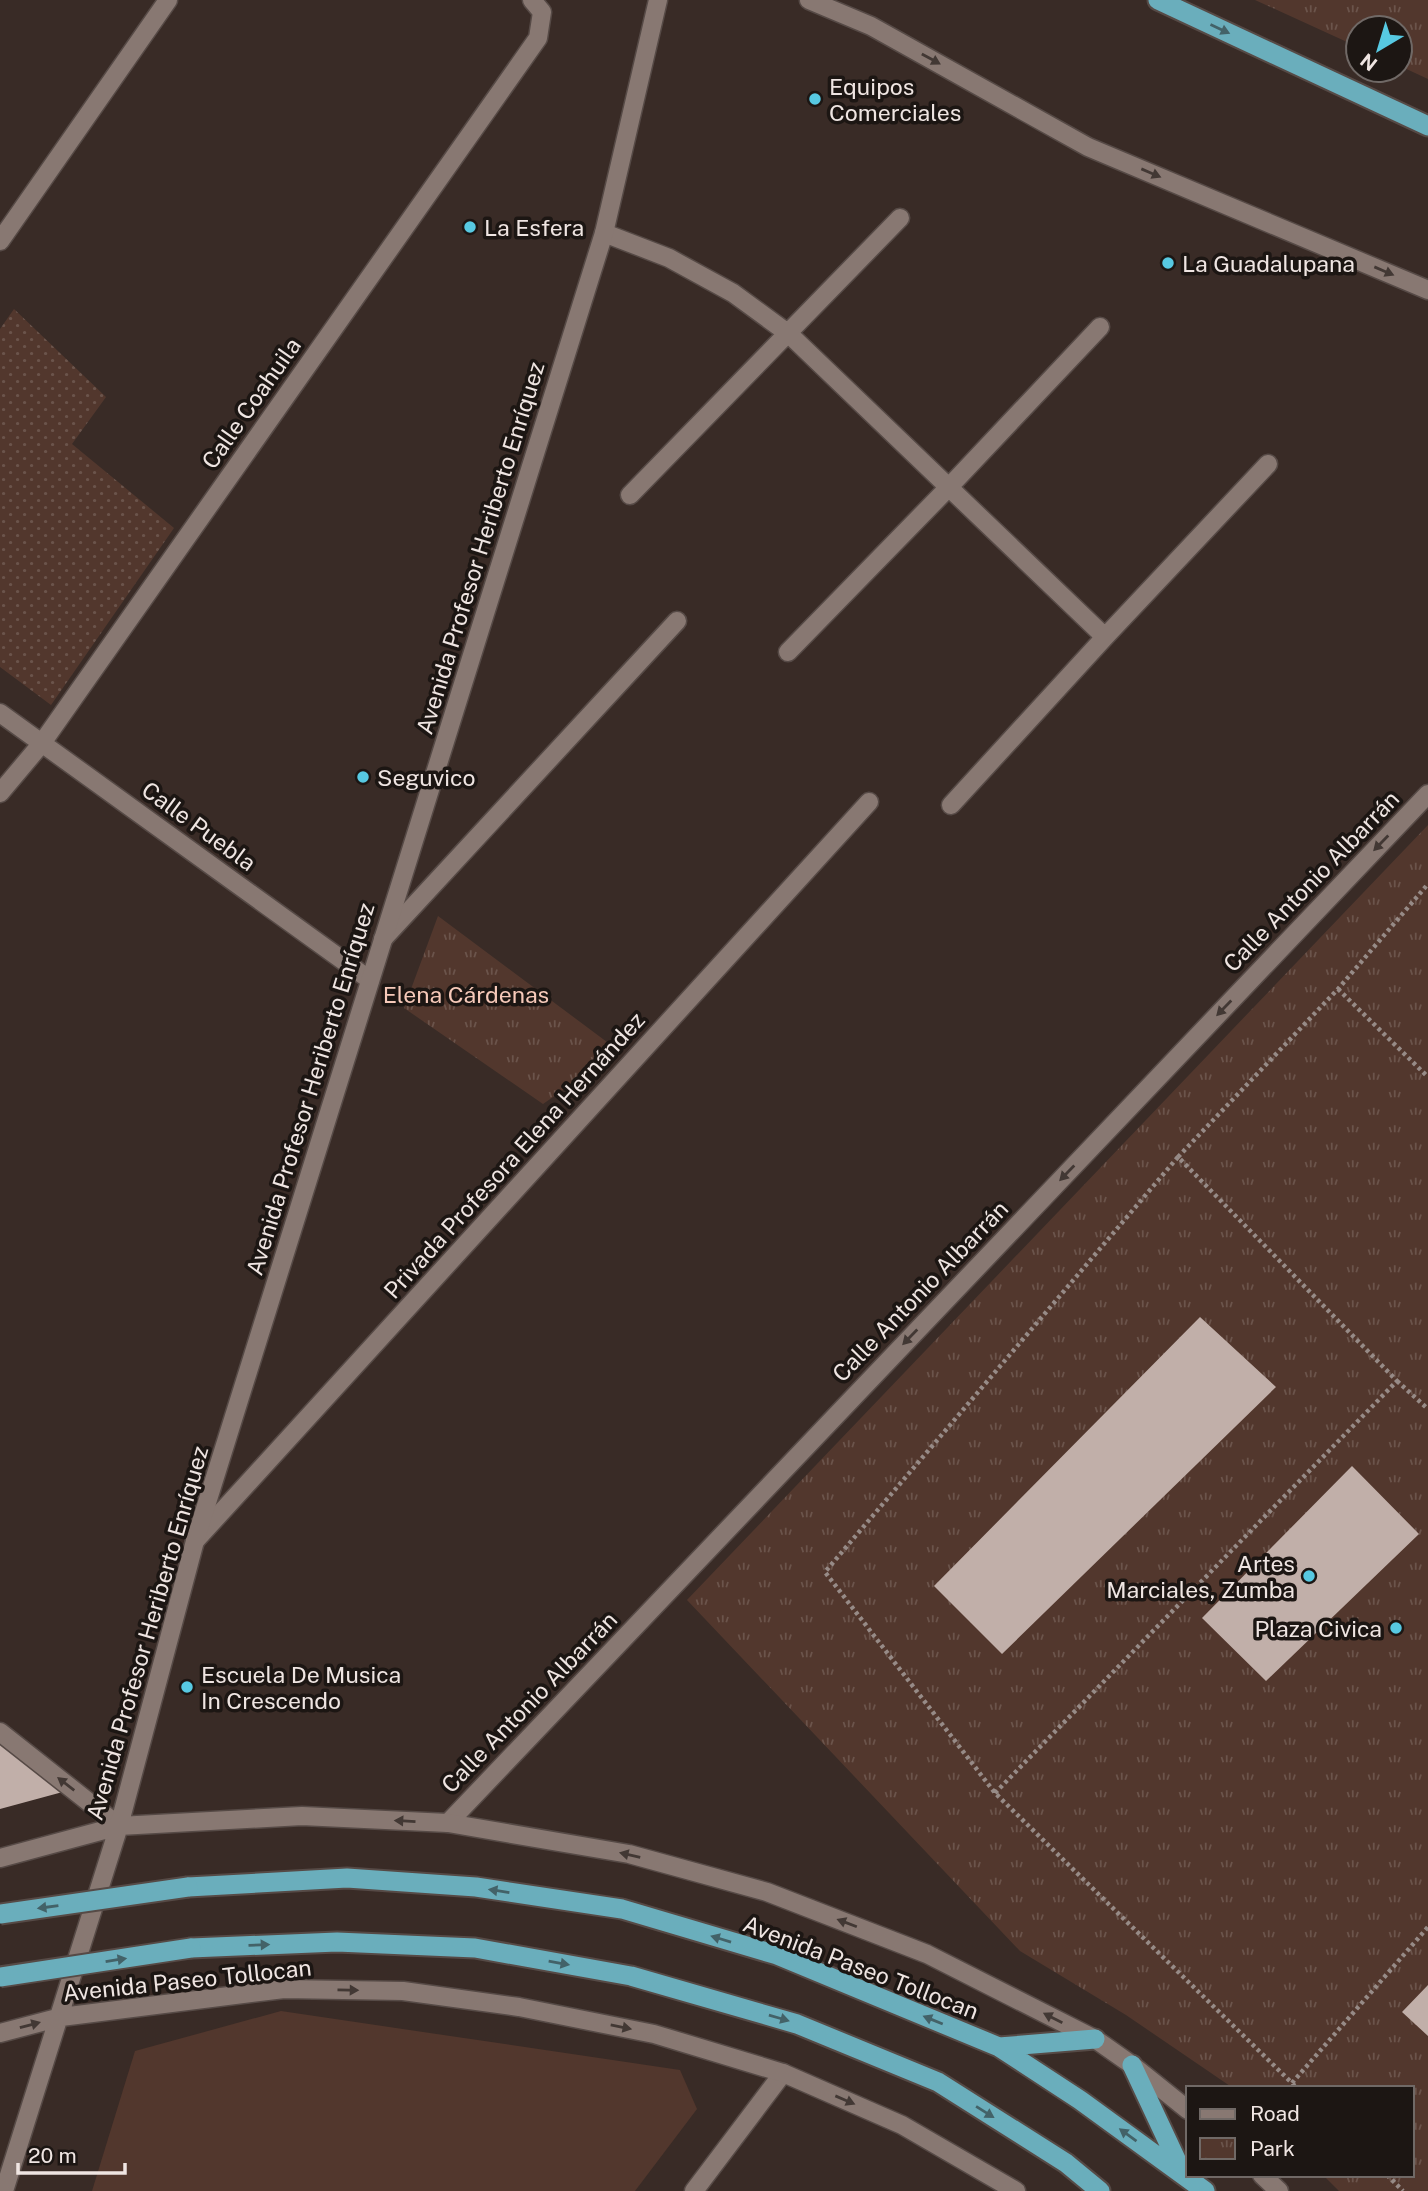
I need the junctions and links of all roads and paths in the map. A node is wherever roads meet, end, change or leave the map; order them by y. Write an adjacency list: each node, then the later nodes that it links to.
1 (168, 0): 11 (street)
2 (533, 0): 22 (street, Calle Coahuila)
3 (658, 0): 10 (street, Avenida Profesor Heriberto Enríquez)
4 (809, 0): 7 (street)
5 (848, 0): 7 (street)
6 (1158, 0): 8 (highway, one-way to 8)
7 (871, 26): 12 (street, one-way to 12)
8 (1428, 126)
9 (900, 218): 14 (street)
10 (604, 233): 14 (street); 28 (street, Avenida Profesor Heriberto Enríquez)
11 (0, 241)
12 (1428, 290)
13 (1100, 327): 16 (street)
14 (789, 334): 16 (street); 17 (street)
15 (1268, 464): 19 (street)
16 (949, 487): 19 (street); 20 (street)
17 (630, 495)
18 (677, 621): 28 (street)
19 (1105, 637): 26 (street)
20 (788, 652)
21 (0, 713): 22 (street, Calle Puebla)
22 (42, 743): 23 (street, Calle Coahuila); 29 (street, Calle Puebla)
23 (0, 793)
24 (1428, 794): 38 (street, Calle Antonio Albarrán, one-way to 38)
25 (869, 802): 35 (street, Privada Profesora Elena Hernández)
26 (951, 805)
27 (1428, 884): 30 (path)
28 (383, 939): 29 (street, Avenida Profesor Heriberto Enríquez)
29 (370, 979): 35 (street, Avenida Profesor Heriberto Enríquez)
30 (1338, 989): 31 (path); 32 (path)
31 (1428, 1077)
32 (1178, 1157): 33 (path); 37 (path)
33 (1397, 1381): 34 (path); 37 (path)
34 (1428, 1409)
35 (195, 1541): 39 (street, Avenida Profesor Heriberto Enríquez)
36 (0, 1732): 39 (street, one-way to 36)
37 (995, 1793): 50 (path)
38 (448, 1823): 39 (street, Avenida Paseo Tollocan, one-way to 39); 46 (street, Avenida Paseo Tollocan, one-way to 38)
39 (119, 1826): 40 (street, Avenida Paseo Tollocan); 44 (street, Avenida Profesor Heriberto Enríquez)
40 (0, 1858)
41 (0, 1914): 47 (highway, Avenida Paseo Tollocan, one-way to 41, bridge)
42 (1428, 1927): 50 (path)
43 (0, 1977): 60 (highway, Avenida Paseo Tollocan, one-way to 60, bridge)
44 (61, 2017): 45 (street, Avenida Paseo Tollocan, one-way to 44); 49 (street, Avenida Paseo Tollocan, one-way to 49); 57 (street, Avenida Profesor Heriberto Enríquez)
45 (0, 2034)
46 (1095, 2039): 47 (highway); 48 (street, Avenida Paseo Tollocan)
47 (999, 2047): 53 (highway, Avenida Paseo Tollocan, one-way to 47)
48 (1132, 2065): 52 (street, Avenida Paseo Tollocan); 53 (highway)
49 (782, 2073): 58 (street); 59 (street, Avenida Paseo Tollocan, one-way to 59)
50 (1292, 2083): 51 (path)
51 (1295, 2086)
52 (1186, 2108)
53 (1184, 2175)
54 (1187, 2177): 61 (highway, Avenida Paseo Tollocan)
55 (1264, 2177): 62 (street)
56 (1389, 2177): 63 (path)
57 (4, 2191)
58 (694, 2191)
59 (1016, 2191)
60 (1100, 2191)
61 (1205, 2191)
62 (1279, 2191)
63 (1403, 2191)

